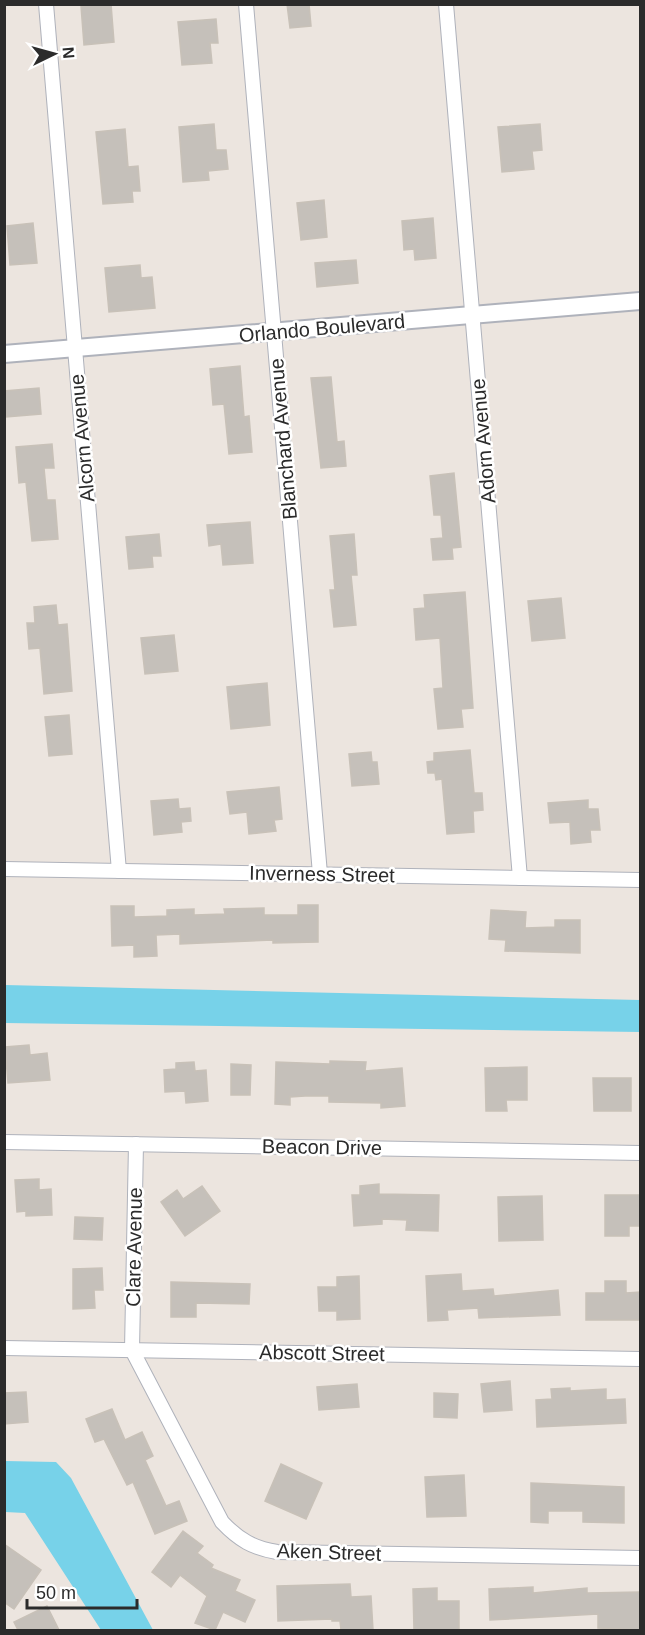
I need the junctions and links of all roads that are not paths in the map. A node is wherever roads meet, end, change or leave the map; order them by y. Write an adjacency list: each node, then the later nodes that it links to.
1 (46, 4): 7 (street, Alcorn Avenue)
2 (246, 4): 6 (street, Blanchard Avenue)
3 (446, 4): 5 (street, Adorn Avenue)
4 (640, 301): 5 (street, Orlando Boulevard)
5 (472, 315): 6 (street, Orlando Boulevard); 12 (street, Adorn Avenue)
6 (273, 332): 7 (street, Orlando Boulevard); 11 (street, Blanchard Avenue)
7 (74, 348): 8 (street, Orlando Boulevard); 10 (street, Alcorn Avenue)
8 (4, 354)
9 (4, 869): 10 (street, Inverness Street)
10 (119, 871): 11 (street, Inverness Street)
11 (320, 874): 12 (street, Inverness Street)
12 (520, 878): 13 (street, Inverness Street)
13 (640, 880)
14 (4, 1142): 15 (street, Beacon Drive)
15 (135, 1144): 16 (street, Beacon Drive); 18 (street, Clare Avenue)
16 (640, 1153)
17 (4, 1348): 18 (street, Abscott Street)
18 (132, 1350): 19 (street, Abscott Street); 20 (street, Aken Street)
19 (640, 1359)
20 (640, 1558)

